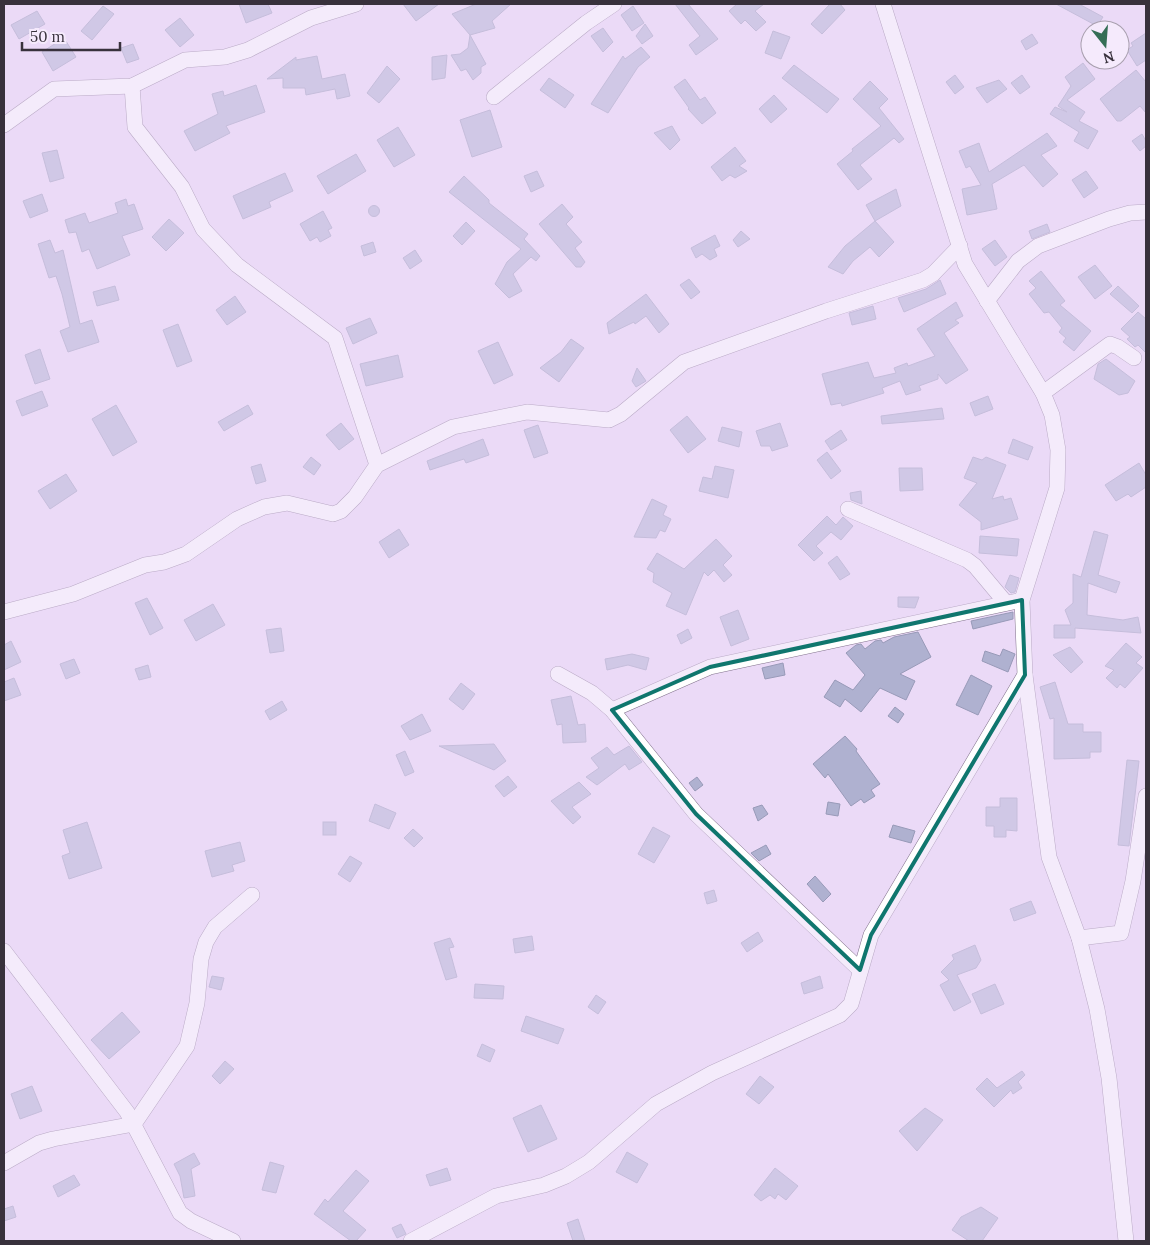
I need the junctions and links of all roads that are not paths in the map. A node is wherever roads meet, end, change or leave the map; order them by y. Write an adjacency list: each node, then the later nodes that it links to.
1 (356, 4): 4 (street)
2 (614, 4): 5 (street)
3 (883, 4): 8 (street)
4 (132, 86): 6 (street); 12 (street)
5 (494, 97)
6 (4, 125)
7 (1146, 212): 9 (street)
8 (960, 246): 9 (street); 12 (street)
9 (987, 301): 11 (street)
10 (1134, 358): 11 (street)
11 (1043, 393): 14 (street)
12 (378, 466): 16 (street)
13 (848, 510): 15 (street)
14 (1022, 600): 15 (street); 18 (street)
15 (1006, 603): 19 (street)
16 (4, 612)
17 (558, 674): 19 (street)
18 (1026, 675): 22 (street); 24 (street)
19 (612, 710): 24 (street)
20 (1146, 796): 22 (street)
21 (252, 895): 25 (street)
22 (1079, 938): 29 (street)
23 (4, 951): 25 (street)
24 (860, 970): 28 (street)
25 (134, 1124): 26 (street); 27 (street)
26 (4, 1163)
27 (234, 1241)
28 (411, 1241)
29 (1126, 1241)

